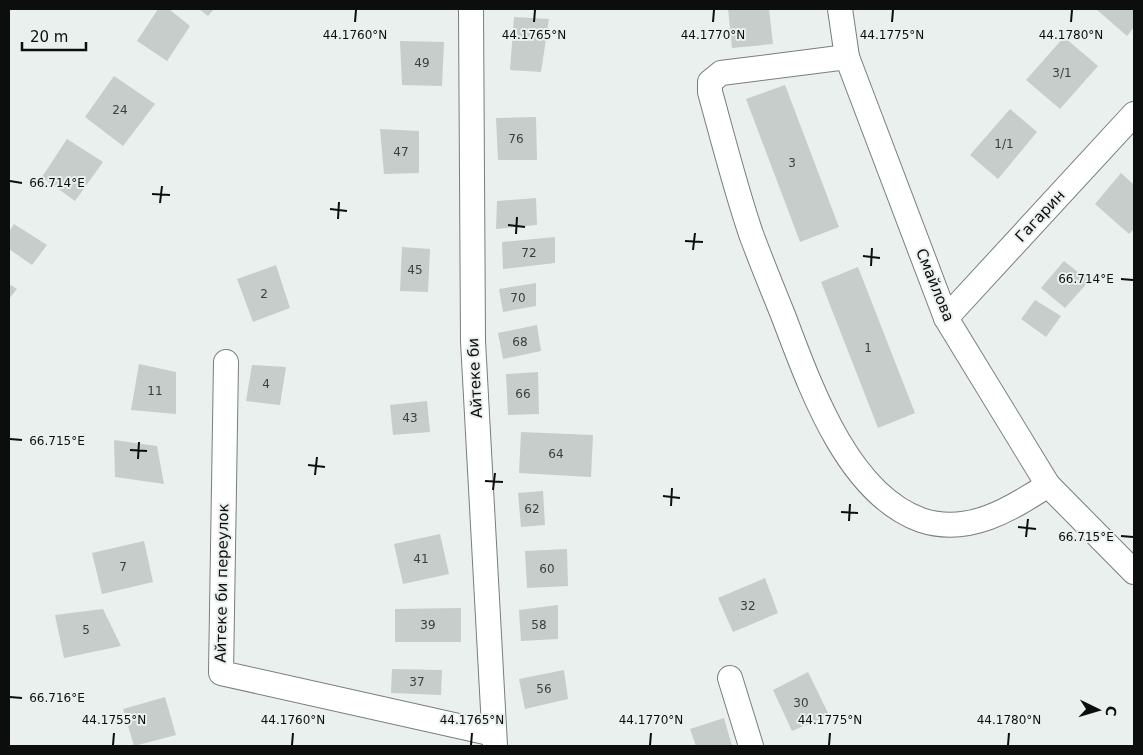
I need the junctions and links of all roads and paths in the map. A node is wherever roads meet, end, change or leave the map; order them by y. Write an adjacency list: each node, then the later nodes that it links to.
1 (471, 9): 10 (street, Айтеке би)
2 (840, 9): 3 (street, Смайлова)
3 (847, 56): 5 (street, Смайлова); 7 (street)
4 (1134, 114): 5 (street, Гагарин)
5 (946, 318): 7 (street, Смайлова)
6 (226, 362): 10 (street, Айтеке би переулок)
7 (1048, 485): 8 (street, Смайлова)
8 (1134, 572)
9 (730, 678): 11 (street)
10 (495, 740)
11 (751, 746)

